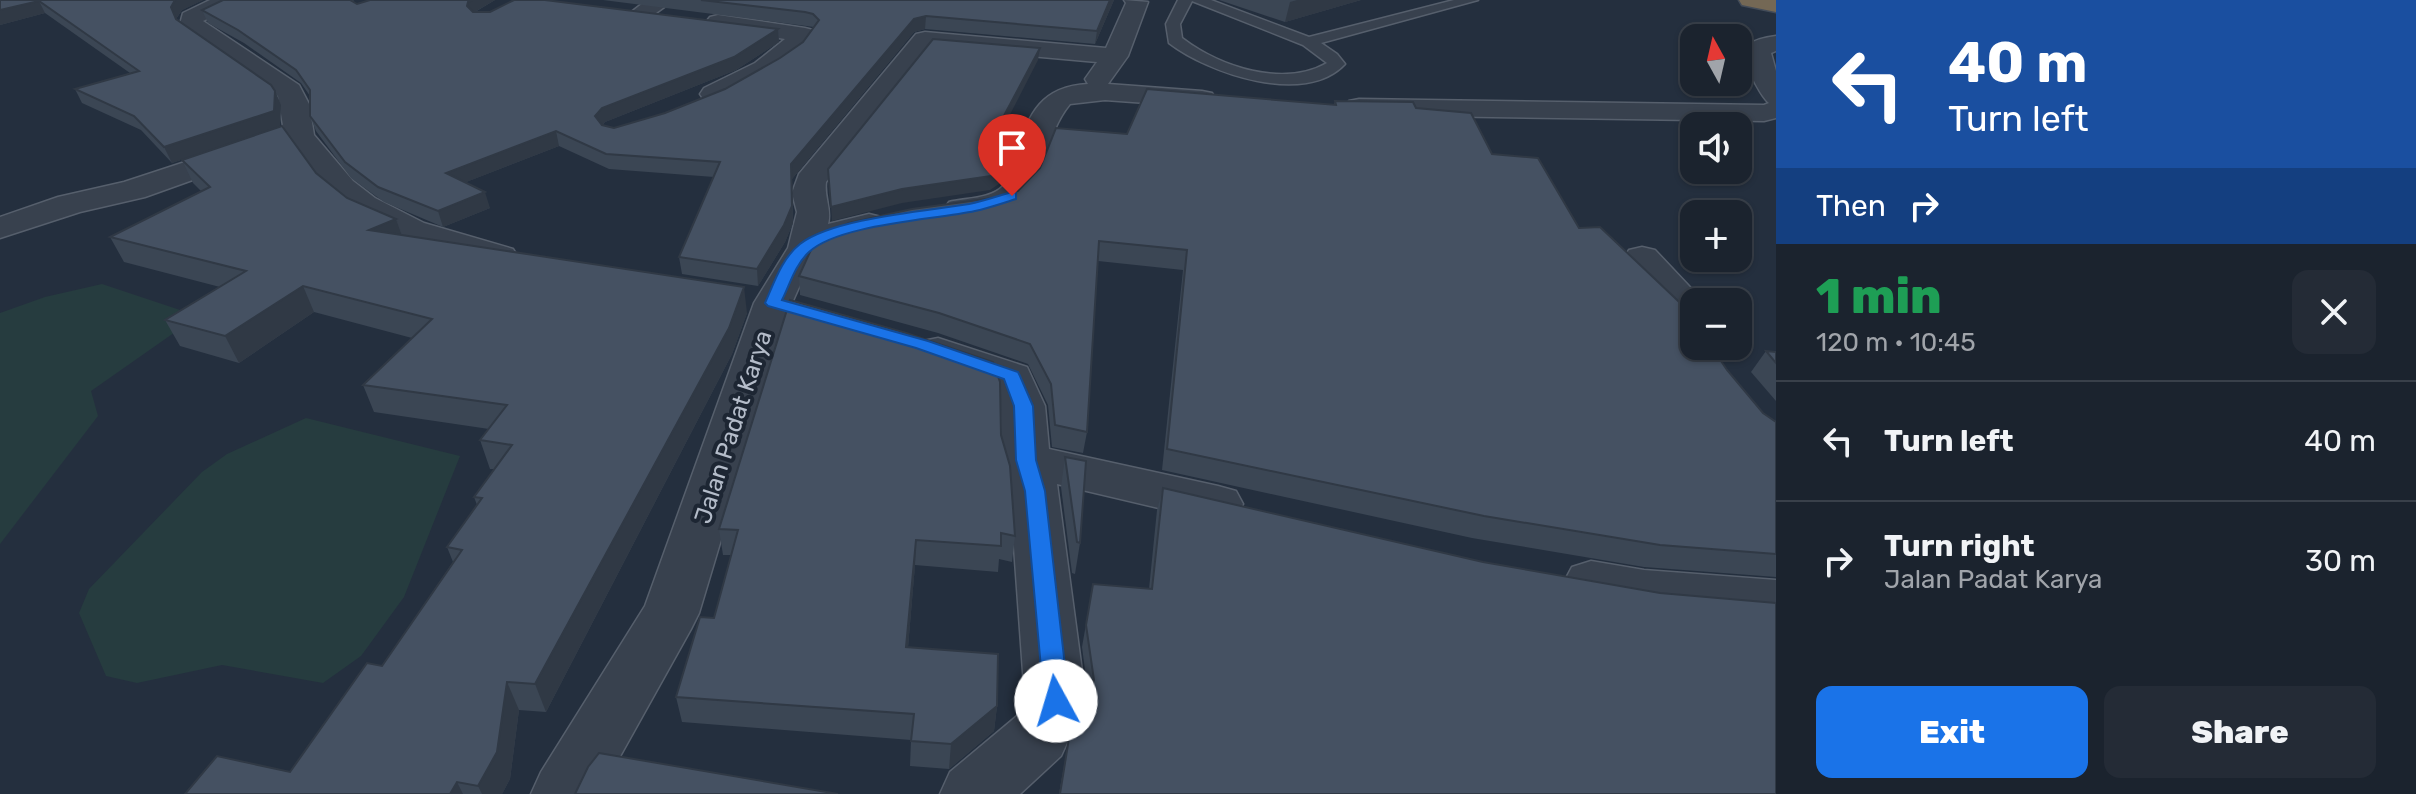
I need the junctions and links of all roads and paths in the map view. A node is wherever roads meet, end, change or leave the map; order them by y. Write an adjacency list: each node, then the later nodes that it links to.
1 (171, 0): 8 (street)
2 (663, 0): 12 (street)
3 (1135, 0): 16 (street)
4 (1185, 0): 14 (lane)
5 (1198, 0): 14 (lane)
6 (1471, 0): 14 (lane)
7 (1750, 0): 9 (highway)
8 (220, 3): 24 (street)
9 (1776, 5)
10 (785, 9): 13 (street)
11 (612, 10): 12 (street)
12 (641, 13): 13 (street)
13 (761, 27): 21 (street)
14 (1308, 42)
15 (1776, 43): 18 (street)
16 (1115, 56): 17 (street); 28 (street)
17 (1088, 91): 19 (street); 28 (street)
18 (1775, 97): 23 (street)
19 (1224, 101)
20 (1254, 103): 22 (street)
21 (688, 104)
22 (1298, 105)
23 (1327, 107)
24 (298, 133): 25 (street); 30 (street)
25 (133, 190): 26 (street); 27 (street)
26 (0, 228)
27 (0, 245)
28 (805, 247): 37 (street, Jalan Padat Karya)
29 (1642, 258): 31 (street)
30 (534, 265)
31 (1680, 300)
32 (892, 336): 33 (street)
33 (1026, 460): 34 (street); 38 (street)
34 (1256, 512)
35 (1550, 575): 36 (street)
36 (1776, 602)
37 (564, 794)
38 (973, 794)

